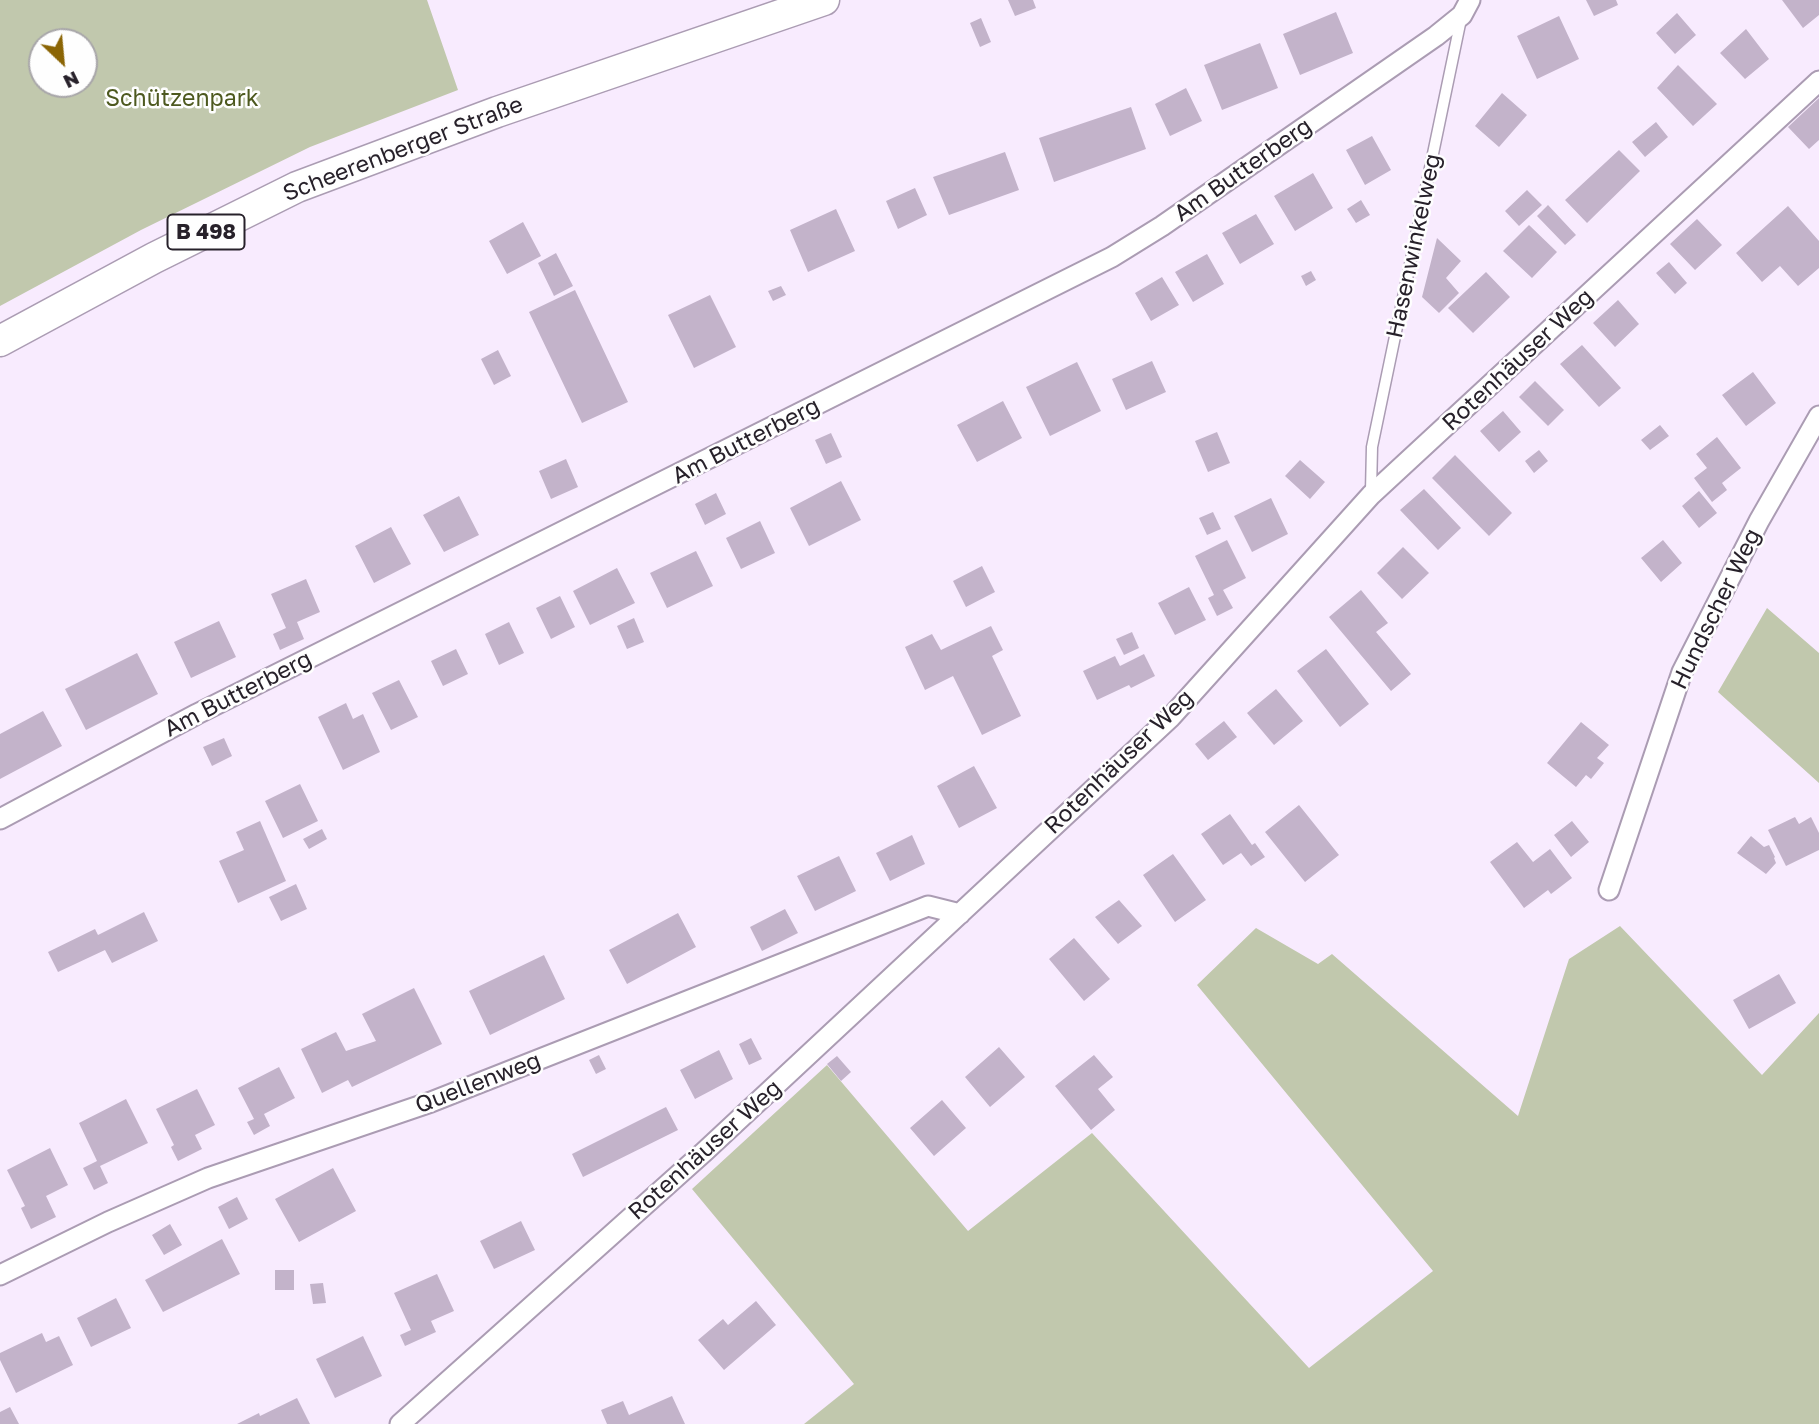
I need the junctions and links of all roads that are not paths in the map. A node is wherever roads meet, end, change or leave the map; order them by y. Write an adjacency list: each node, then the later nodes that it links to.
1 (824, 0): 4 (main road, Scheerenberger Straße / B 498)
2 (1466, 7): 6 (lane, Hasenwinkelweg); 7 (street, Am Butterberg)
3 (1819, 81): 6 (street, Rotenhäuser Weg)
4 (0, 341)
5 (1819, 416): 8 (street, Hundscher Weg)
6 (1371, 495): 9 (street, Rotenhäuser Weg)
7 (0, 819)
8 (1609, 890)
9 (960, 914): 10 (street, Quellenweg); 11 (street, Rotenhäuser Weg)
10 (0, 1275)
11 (400, 1424)

